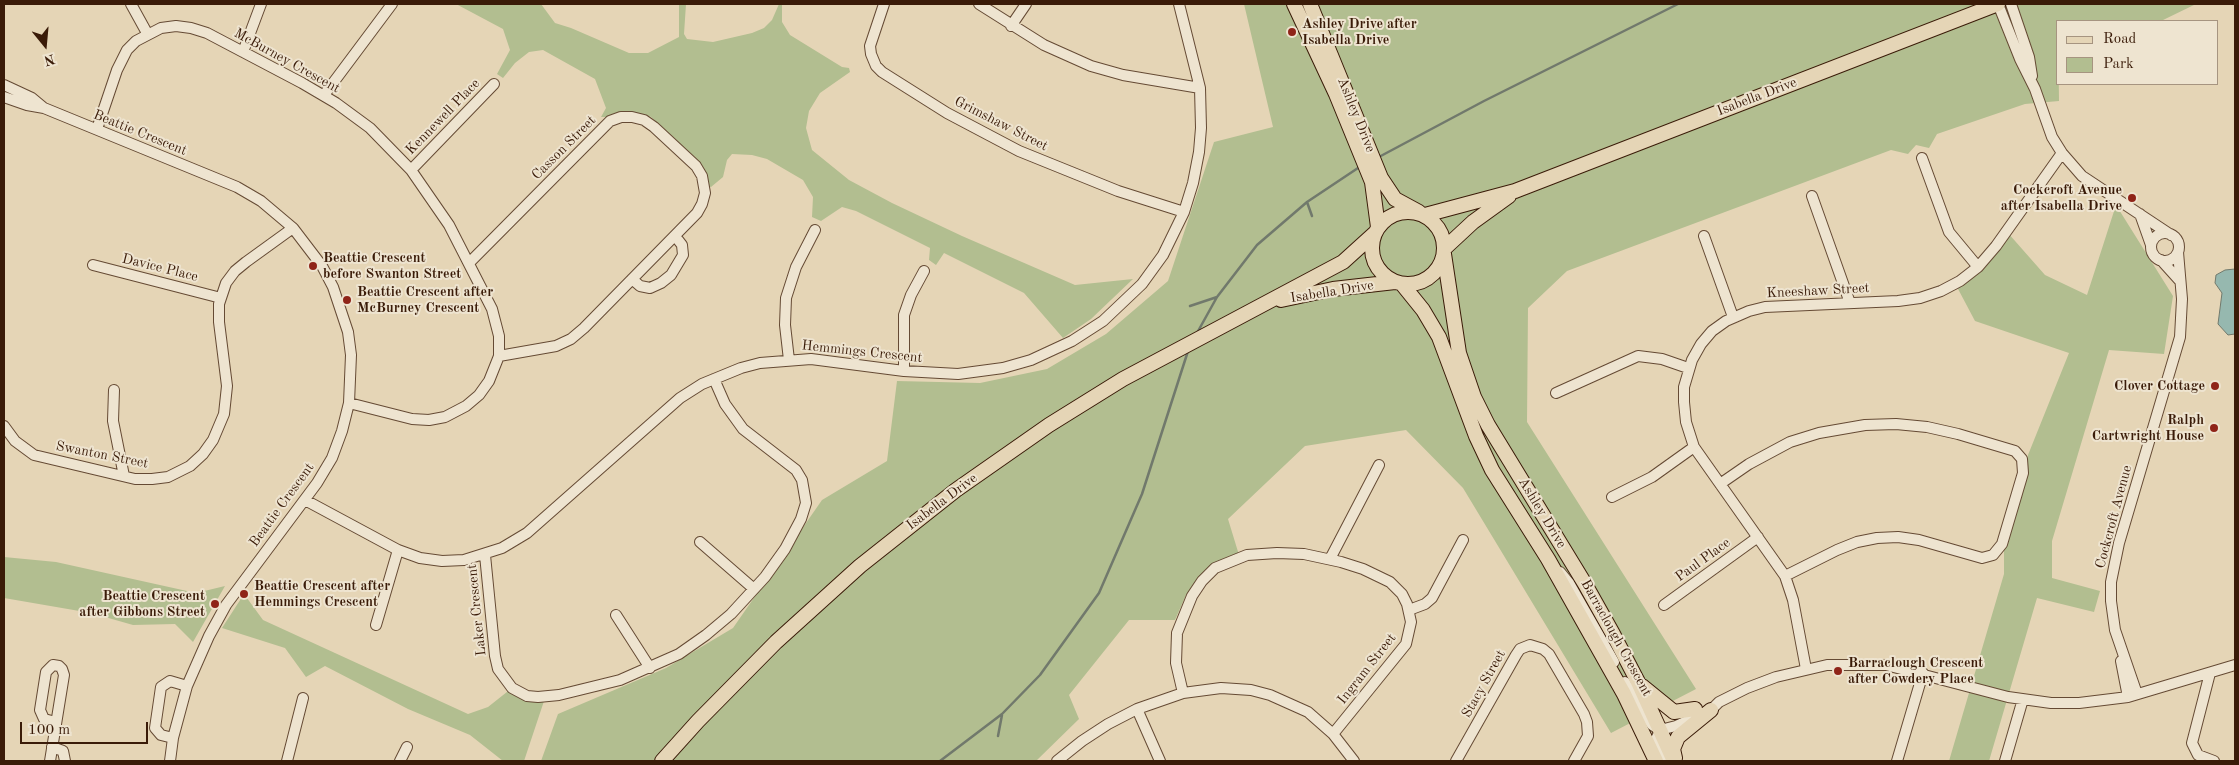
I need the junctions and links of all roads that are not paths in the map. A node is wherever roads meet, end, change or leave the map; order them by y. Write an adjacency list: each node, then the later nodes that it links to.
1 (132, 4): 13 (street)
2 (261, 4): 14 (street)
3 (392, 4): 19 (street)
4 (884, 4): 30 (street, Grimshaw Street)
5 (979, 4): 12 (street)
6 (1026, 4): 12 (street)
7 (1179, 4): 17 (street, Hemmings Crescent)
8 (1294, 4): 23 (main road, Ashley Drive)
9 (1310, 4): 23 (main road, Ashley Drive)
10 (1998, 4): 18 (street); 28 (main road, Isabella Drive)
11 (2012, 4): 18 (street)
12 (1011, 26): 17 (street)
13 (147, 33): 14 (street, McBurney Crescent); 22 (street, McBurney Crescent)
14 (242, 52): 19 (street, McBurney Crescent)
15 (494, 84): 26 (street, Kennewell Place)
16 (4, 85): 21 (street, Beattie Crescent)
17 (1200, 88): 30 (street, Hemmings Crescent)
18 (2035, 89): 24 (street)
19 (324, 95): 26 (street, McBurney Crescent)
20 (4, 97): 21 (street, Beattie Crescent)
21 (44, 108): 22 (street, Beattie Crescent)
22 (97, 130): 33 (street, Beattie Crescent)
23 (1358, 134): 27 (main road, Ashley Drive)
24 (2062, 153): 32 (street); 45 (street, Kneeshaw Street)
25 (1922, 158): 45 (street)
26 (411, 170): 43 (street, McBurney Crescent)
27 (1376, 180): 31 (main road, Ashley Drive); 35 (main road, Ashley Drive)
28 (1516, 191): 31 (main road, Isabella Drive); 40 (main road, Isabella Drive)
29 (1812, 196): 52 (street)
30 (1184, 212): 57 (street, Hemmings Crescent)
31 (1422, 214): 35 (main road); 40 (main road)
32 (2140, 214): 36 (street); 39 (street)
33 (293, 228): 50 (street, Swanton Street); 61 (street, Beattie Crescent)
34 (815, 230): 55 (street)
35 (1376, 230): 49 (main road); 51 (main road, Isabella Drive)
36 (2171, 235): 39 (street); 41 (street)
37 (674, 236): 43 (street, Casson Street); 47 (street, Casson Street); 47 (street)
38 (1704, 236): 53 (street)
39 (2151, 246): 42 (street)
40 (1444, 251): 49 (main road); 87 (main road, Ashley Drive)
41 (2178, 252): 42 (street); 48 (street, Cockcroft Avenue)
42 (2161, 260): 48 (street)
43 (469, 263): 54 (street, McBurney Crescent)
44 (93, 265): 50 (street, Davice Place)
45 (1978, 267): 52 (street, Kneeshaw Street)
46 (924, 271): 57 (street)
47 (632, 279): 54 (street, Casson Street)
48 (2179, 280): 90 (street, Cockcroft Avenue)
49 (1399, 283): 51 (main road, Isabella Drive); 75 (main road, Ashley Drive)
50 (220, 298): 65 (street, Swanton Street)
51 (1268, 303): 107 (main road, Isabella Drive)
52 (1850, 303): 53 (street, Kneeshaw Street)
53 (1733, 318): 56 (street, Kneeshaw Street)
54 (499, 356): 61 (street, McBurney Crescent)
55 (789, 360): 57 (street, Hemmings Crescent); 58 (street, Hemmings Crescent)
56 (1688, 368): 60 (street); 63 (street, Kneeshaw Street)
57 (904, 371)
58 (714, 379): 73 (street, Hemmings Crescent); 77 (street, Laker Crescent)
59 (114, 390): 65 (street)
60 (1556, 393)
61 (349, 403): 68 (street, Beattie Crescent)
62 (4, 428): 65 (street, Swanton Street)
63 (1694, 447): 66 (street, Kneeshaw Street); 67 (street)
64 (1380, 465): 74 (street)
65 (124, 476)
66 (1720, 484): 69 (street, Kneeshaw Street); 76 (street)
67 (1612, 497)
68 (305, 500): 72 (street, Hemmings Crescent); 88 (street, Beattie Crescent)
69 (1758, 537): 76 (street, Kneeshaw Street); 78 (street, Paul Place)
70 (1463, 540): 79 (street)
71 (700, 542): 77 (street)
72 (398, 550): 73 (street, Hemmings Crescent); 81 (street)
73 (485, 555): 83 (street, Laker Crescent)
74 (1330, 559): 79 (street); 89 (street)
75 (1548, 560): 97 (street, Barraclough Crescent); 113 (main road, Ashley Drive)
76 (1784, 576): 84 (street, Kneeshaw Street)
77 (754, 589): 83 (street, Laker Crescent)
78 (1664, 605)
79 (1409, 610): 98 (street, Ingram Street)
80 (616, 615): 83 (street)
81 (376, 625)
82 (2235, 666): 86 (street)
83 (650, 668)
84 (1806, 669): 85 (street); 93 (street)
85 (1923, 673): 92 (street); 116 (street)
86 (2210, 673): 90 (street); 118 (street)
87 (1638, 682): 95 (main road); 97 (main road, Ashley Drive)
88 (187, 686): 99 (street, Beattie Crescent); 99 (street)
89 (1183, 693): 94 (street); 98 (street)
90 (2132, 696): 92 (street)
91 (303, 698): 105 (street)
92 (2023, 699): 117 (street)
93 (1715, 706): 95 (street); 97 (street); 115 (main road)
94 (1136, 710): 108 (street); 109 (street)
95 (1696, 710): 97 (street)
96 (56, 722): 96 (street); 100 (street)
97 (1660, 730): 114 (street); 115 (main road, Ashley Drive)
98 (1333, 734): 110 (street)
99 (173, 738): 104 (street, Beattie Crescent)
100 (52, 747): 102 (street); 103 (street)
101 (407, 747): 106 (street)
102 (50, 761)
103 (64, 761)
104 (170, 761)
105 (287, 761)
106 (400, 761)
107 (662, 761)
108 (1057, 761)
109 (1160, 761)
110 (1354, 761)
111 (1456, 761): 112 (street, Stacy Street)
112 (1574, 761)
113 (1656, 761)
114 (1664, 761)
115 (1675, 761)
116 (1897, 761)
117 (2005, 761)
118 (2214, 761)

